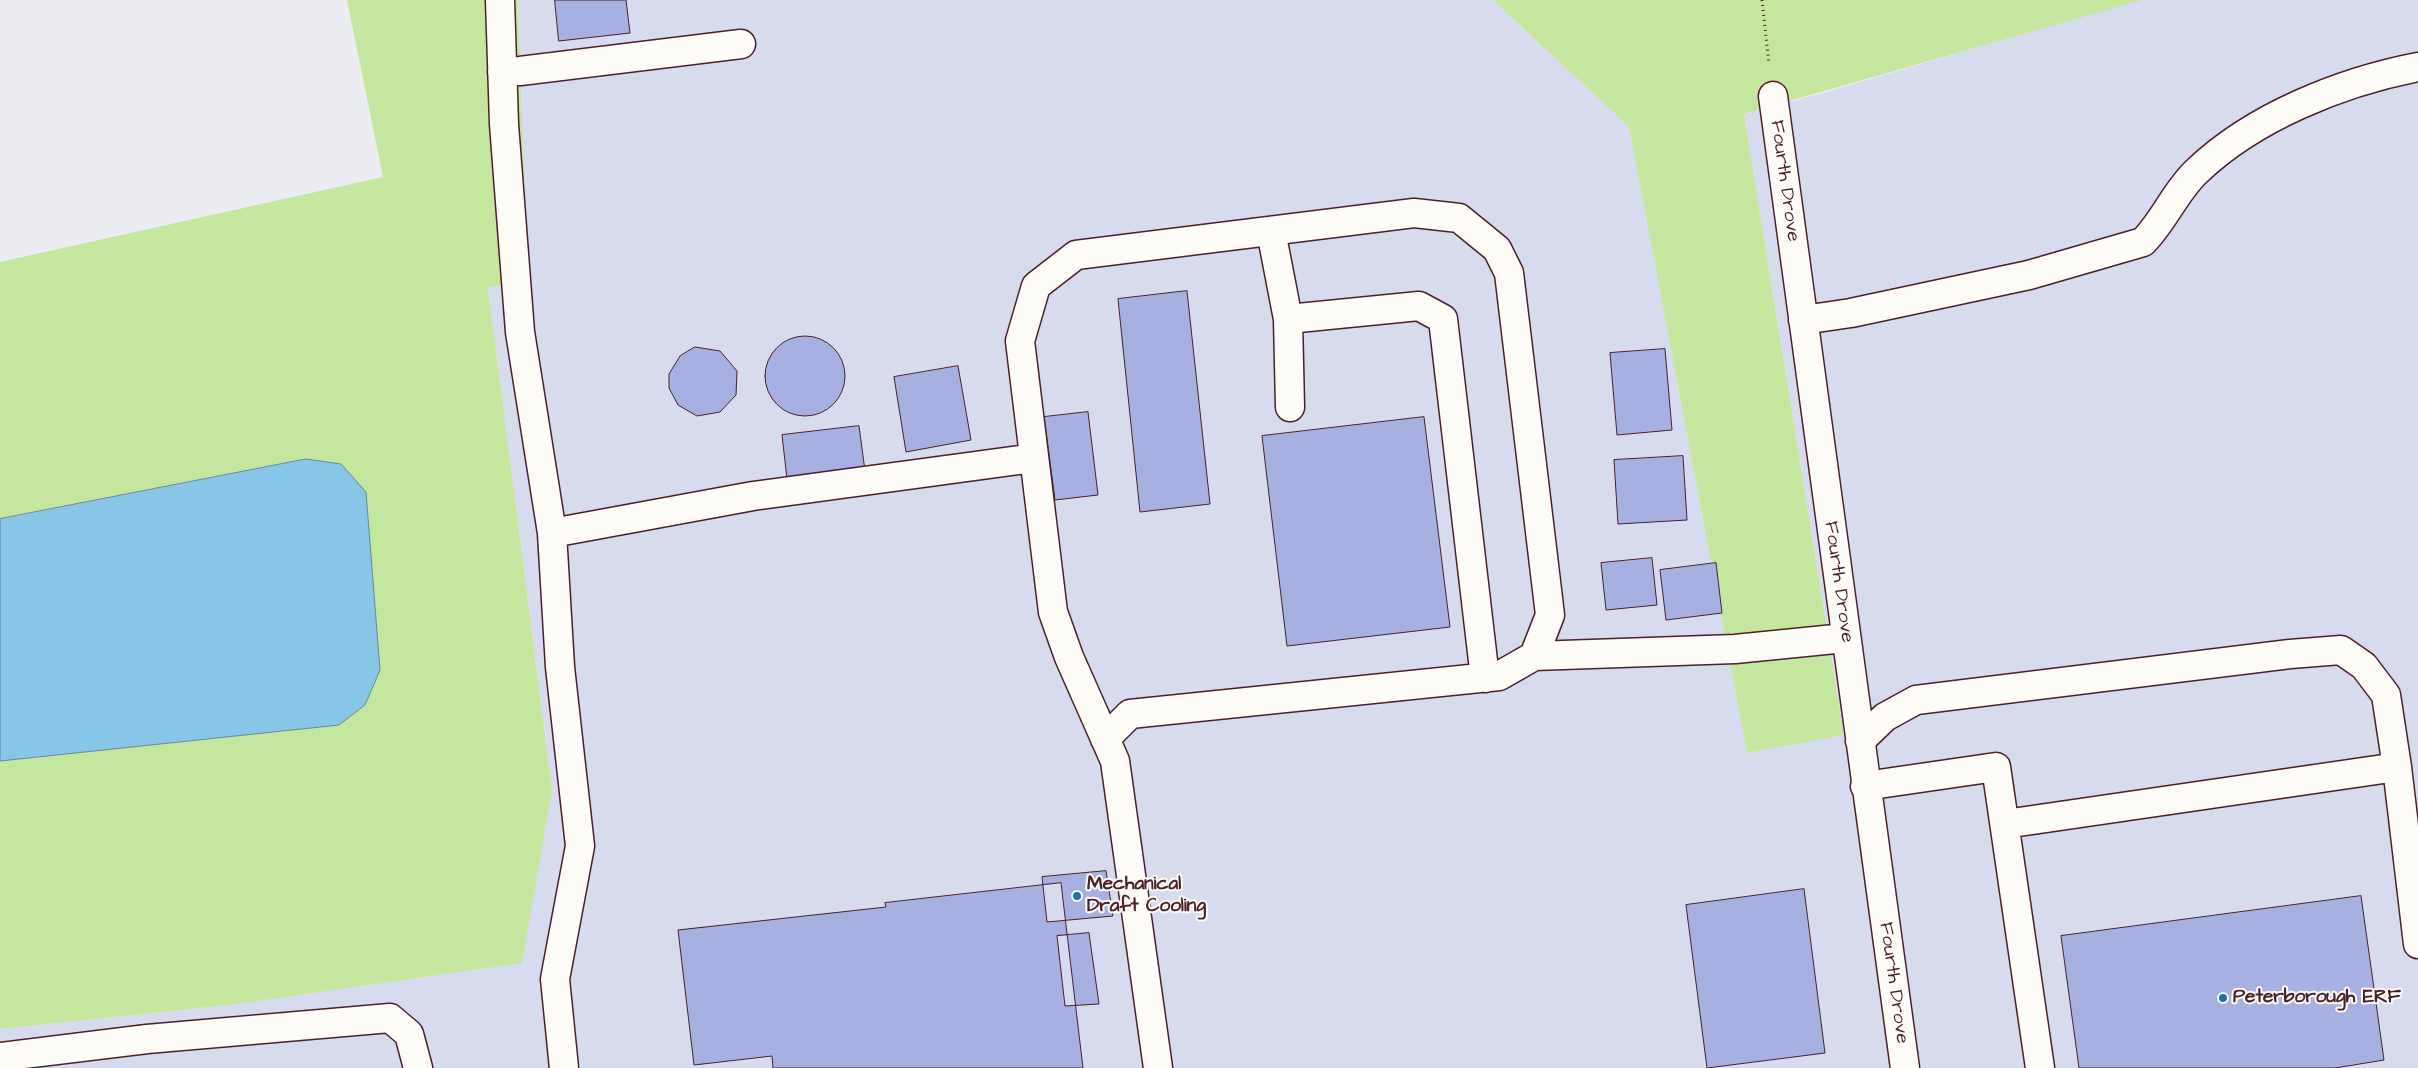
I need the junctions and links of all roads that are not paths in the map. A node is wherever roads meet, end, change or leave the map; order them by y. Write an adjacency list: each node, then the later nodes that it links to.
1 (500, 0): 4 (lane)
2 (741, 44): 4 (lane)
3 (2418, 67): 8 (lane)
4 (502, 72): 11 (lane)
5 (1773, 96): 8 (lane, Fourth Drove)
6 (1271, 231): 7 (lane); 10 (lane); 13 (lane)
7 (1288, 319): 9 (lane); 14 (lane)
8 (1803, 320): 12 (lane, Fourth Drove)
9 (1290, 408)
10 (1034, 458): 11 (lane); 15 (lane)
11 (552, 533): 23 (lane)
12 (1846, 638): 13 (lane); 16 (lane, Fourth Drove)
13 (1534, 656): 14 (lane)
14 (1485, 678): 15 (lane)
15 (1105, 739): 24 (lane)
16 (1860, 741): 17 (lane); 18 (lane, Fourth Drove)
17 (2397, 767): 19 (lane); 20 (lane)
18 (1865, 786): 19 (lane); 25 (lane, Fourth Drove)
19 (2005, 824): 26 (lane)
20 (2418, 944)
21 (0, 1057): 22 (lane)
22 (418, 1068)
23 (564, 1068)
24 (1158, 1068)
25 (1905, 1068)
26 (2040, 1068)

